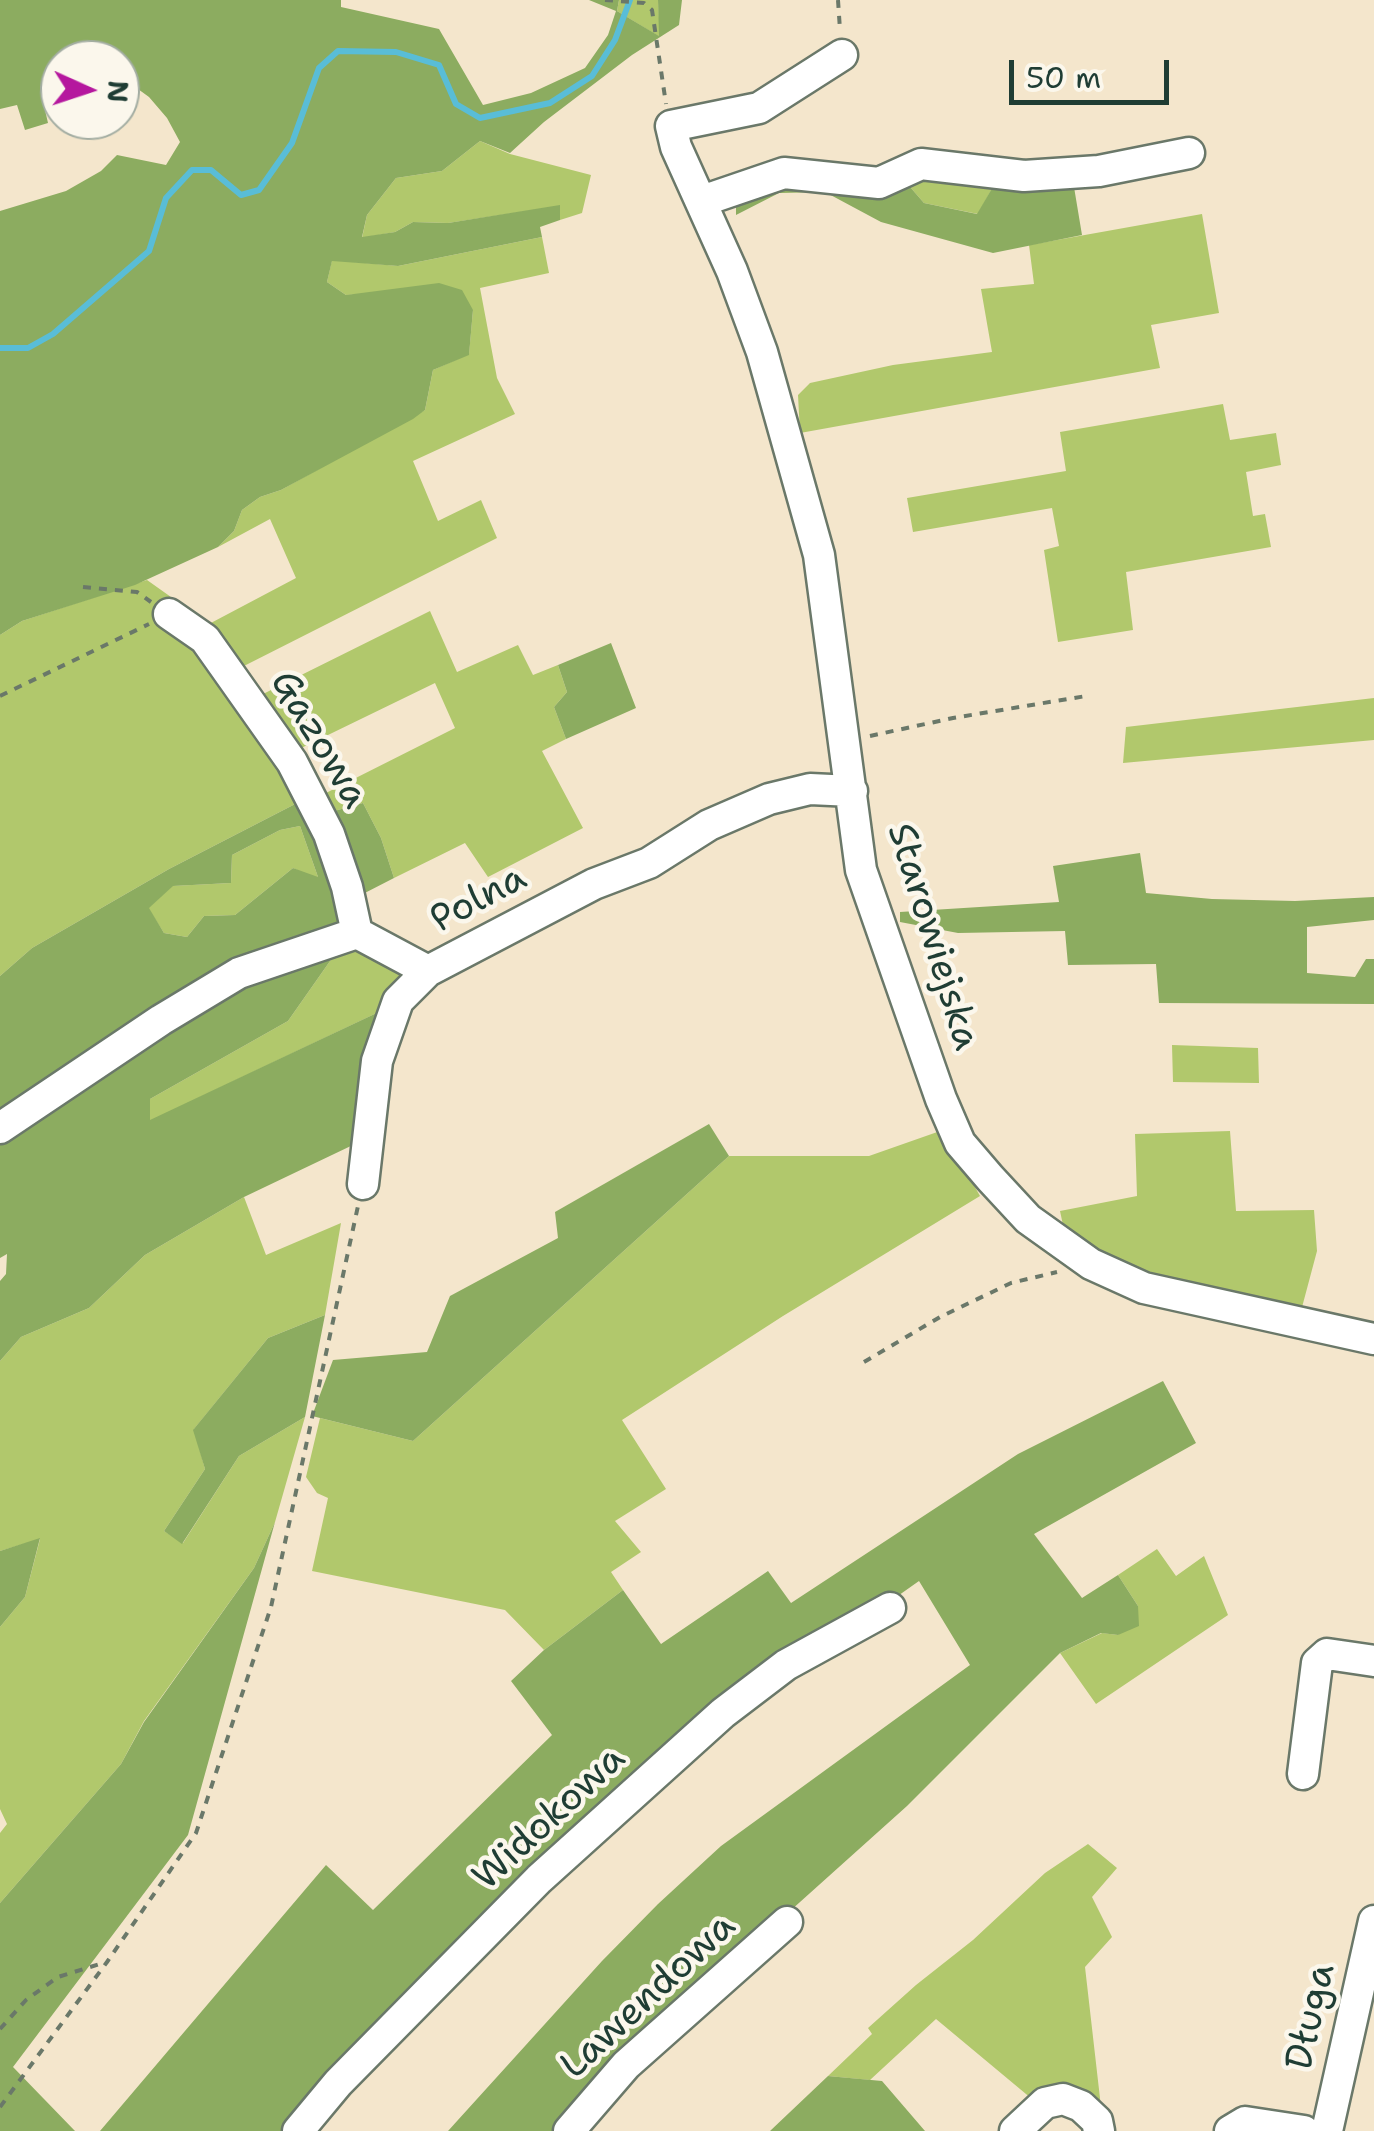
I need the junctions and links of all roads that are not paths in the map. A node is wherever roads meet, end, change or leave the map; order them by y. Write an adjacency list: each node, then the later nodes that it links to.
1 (842, 55): 3 (street, Starowiejska)
2 (1189, 153): 3 (street)
3 (702, 201): 5 (street, Starowiejska)
4 (169, 614): 6 (street, Gazowa)
5 (852, 791): 7 (street, Polna); 10 (street, Starowiejska)
6 (357, 933): 7 (street, Polna); 8 (street)
7 (428, 971): 9 (street)
8 (0, 1128)
9 (363, 1184)
10 (1374, 1339)
11 (890, 1608): 16 (street, Widokowa)
12 (1374, 1661): 13 (street)
13 (1303, 1774)
14 (1374, 1921): 22 (street, Długa)
15 (787, 1922): 17 (street, Lawendowa)
16 (298, 2131)
17 (568, 2131)
18 (1015, 2131): 19 (street)
19 (1099, 2131)
20 (1230, 2131): 21 (street)
21 (1304, 2131)
22 (1327, 2131)

